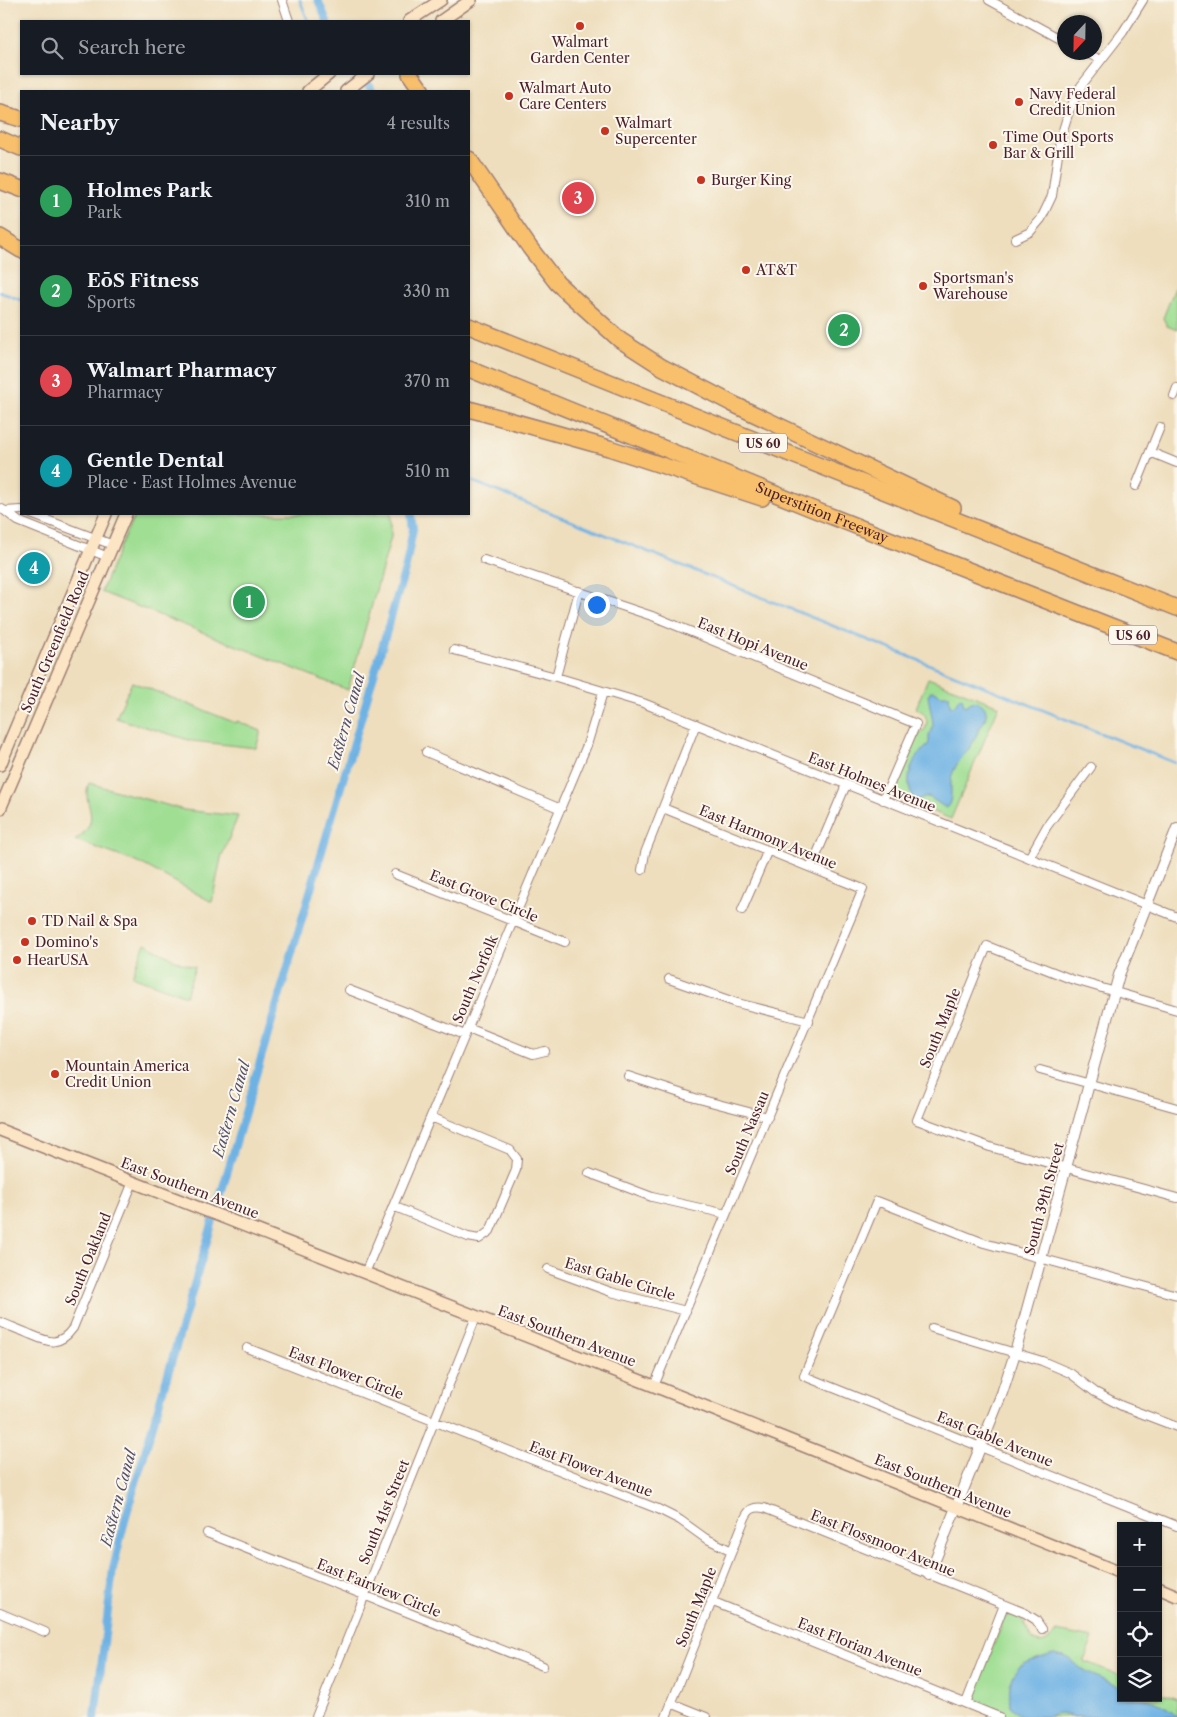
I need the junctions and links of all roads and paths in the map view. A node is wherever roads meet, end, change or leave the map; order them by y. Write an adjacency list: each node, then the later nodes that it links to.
1 (282, 0): 6 (street)
2 (441, 0): 7 (main road)
3 (471, 0): 8 (main road)
4 (989, 0): 9 (street)
5 (1143, 0): 10 (street)
6 (288, 20)
7 (411, 20)
8 (442, 20)
9 (1057, 37)
10 (1102, 58)
11 (1100, 60): 26 (street)
12 (367, 75): 16 (main road)
13 (411, 75): 17 (highway)
14 (321, 76): 15 (main road)
15 (309, 90)
16 (348, 90)
17 (421, 90)
18 (0, 113): 19 (highway)
19 (20, 120)
20 (0, 139): 21 (highway)
21 (20, 148)
22 (470, 160): 47 (highway)
23 (0, 181): 24 (highway)
24 (20, 189)
25 (0, 237): 27 (highway)
26 (1015, 239)
27 (20, 249)
28 (470, 326): 47 (highway, US 60)
29 (470, 369): 37 (highway, Superstition Freeway / US 60)
30 (1177, 388): 31 (street)
31 (1174, 396)
32 (470, 409): 37 (highway)
33 (1160, 427): 34 (street)
34 (1150, 452): 35 (street); 36 (street)
35 (1177, 464)
36 (1136, 486)
37 (810, 508): 52 (highway, Superstition Freeway / US 60)
38 (3, 510): 39 (street); 45 (street)
39 (20, 510)
40 (34, 515): 43 (street)
41 (106, 515): 43 (main road, South Greenfield Road)
42 (126, 515): 44 (main road, South Greenfield Road)
43 (96, 539): 44 (street); 45 (main road, South Greenfield Road)
44 (113, 545): 46 (main road, South Greenfield Road)
45 (92, 551): 46 (street); 57 (main road, South Greenfield Road)
46 (108, 557): 62 (main road, South Greenfield Road)
47 (1058, 559): 50 (highway)
48 (484, 560): 49 (street, East Hopi Avenue)
49 (579, 591): 53 (street); 60 (street, East Hopi Avenue)
50 (1177, 608)
51 (454, 650): 53 (street, East Holmes Avenue)
52 (1177, 652)
53 (556, 677): 54 (street, East Holmes Avenue)
54 (603, 692): 55 (street, East Holmes Avenue); 63 (street, South Norfolk)
55 (696, 724): 59 (street, East Holmes Avenue); 61 (street)
56 (426, 752): 63 (street)
57 (0, 766)
58 (1091, 767): 66 (street)
59 (846, 785): 60 (street, East Holmes Avenue); 67 (street)
60 (883, 800): 66 (street, East Holmes Avenue)
61 (664, 808): 65 (street, East Harmony Avenue); 68 (street)
62 (0, 809)
63 (561, 809): 74 (street, South Norfolk)
64 (1177, 828): 71 (street, South 39th Street)
65 (768, 850): 67 (street, East Harmony Avenue); 72 (street)
66 (1029, 858): 71 (street, East Holmes Avenue)
67 (811, 868): 70 (street, East Harmony Avenue)
68 (642, 870)
69 (395, 874): 74 (street, East Grove Circle)
70 (863, 889): 80 (street, South Nassau)
71 (1146, 905): 73 (street, East Holmes Avenue); 78 (street, South 39th Street)
72 (742, 910)
73 (1177, 917)
74 (513, 921): 75 (street, East Grove Circle); 81 (street, South Norfolk)
75 (565, 942)
76 (669, 979): 80 (street)
77 (349, 990): 81 (street)
78 (1114, 991): 79 (street); 85 (street, South 39th Street); 90 (street, South Maple)
79 (1177, 1010)
80 (809, 1021): 88 (street, South Nassau)
81 (467, 1032): 82 (street); 87 (street, South Norfolk)
82 (545, 1051)
83 (1040, 1070): 85 (street)
84 (628, 1076): 88 (street)
85 (1089, 1084): 86 (street); 90 (street, South 39th Street)
86 (1177, 1108)
87 (431, 1117): 94 (street, South Norfolk); 94 (street)
88 (768, 1117): 95 (street, South Nassau)
89 (0, 1130): 92 (main road, East Southern Avenue)
90 (1066, 1168): 93 (street); 96 (street, South 39th Street)
91 (589, 1173): 95 (street)
92 (133, 1182): 98 (main road, East Southern Avenue); 102 (street, South Oakland)
93 (1177, 1198)
94 (394, 1206): 98 (street, South Norfolk)
95 (726, 1214): 100 (street, South Nassau)
96 (1042, 1258): 99 (street); 105 (street, South 39th Street); 109 (street, East Gable Avenue)
97 (548, 1269): 100 (street, East Gable Circle)
98 (365, 1273): 101 (main road, East Southern Avenue)
99 (1177, 1295)
100 (686, 1312): 106 (street, South Nassau)
101 (476, 1316): 106 (main road, East Southern Avenue); 107 (street, South 41st Street)
102 (0, 1322)
103 (932, 1328): 105 (street)
104 (247, 1348): 107 (street, East Flower Circle)
105 (1015, 1353): 108 (street); 109 (street, South 39th Street)
106 (654, 1386): 110 (main road, East Southern Avenue)
107 (435, 1421): 114 (street, East Flower Avenue); 118 (street, South 41st Street)
108 (1177, 1427)
109 (981, 1447): 110 (street, South 39th Street); 112 (street, East Gable Avenue)
110 (957, 1507): 115 (main road, East Southern Avenue); 116 (street, South 39th Street)
111 (752, 1509): 114 (street, South Maple); 116 (street, East Flossmoor Avenue)
112 (1177, 1526)
113 (206, 1533): 118 (street, East Fairview Circle)
114 (732, 1551): 120 (street, South Maple)
115 (1117, 1571)
116 (929, 1575): 121 (street, East Flossmoor Avenue)
117 (1162, 1590): 119 (main road)
118 (364, 1596): 125 (street, East Fairview Circle); 128 (street, South 41st Street)
119 (1177, 1596)
120 (711, 1601): 126 (street, South Maple); 127 (street, East Florian Avenue)
121 (1004, 1605): 123 (street, East Flossmoor Avenue); 127 (street)
122 (0, 1613): 124 (street)
123 (1042, 1629)
124 (45, 1632)
125 (543, 1666)
126 (671, 1703): 129 (street, South Maple); 130 (street)
127 (966, 1703): 131 (street, East Florian Avenue)
128 (316, 1717)
129 (666, 1717)
130 (706, 1717)
131 (999, 1717)

